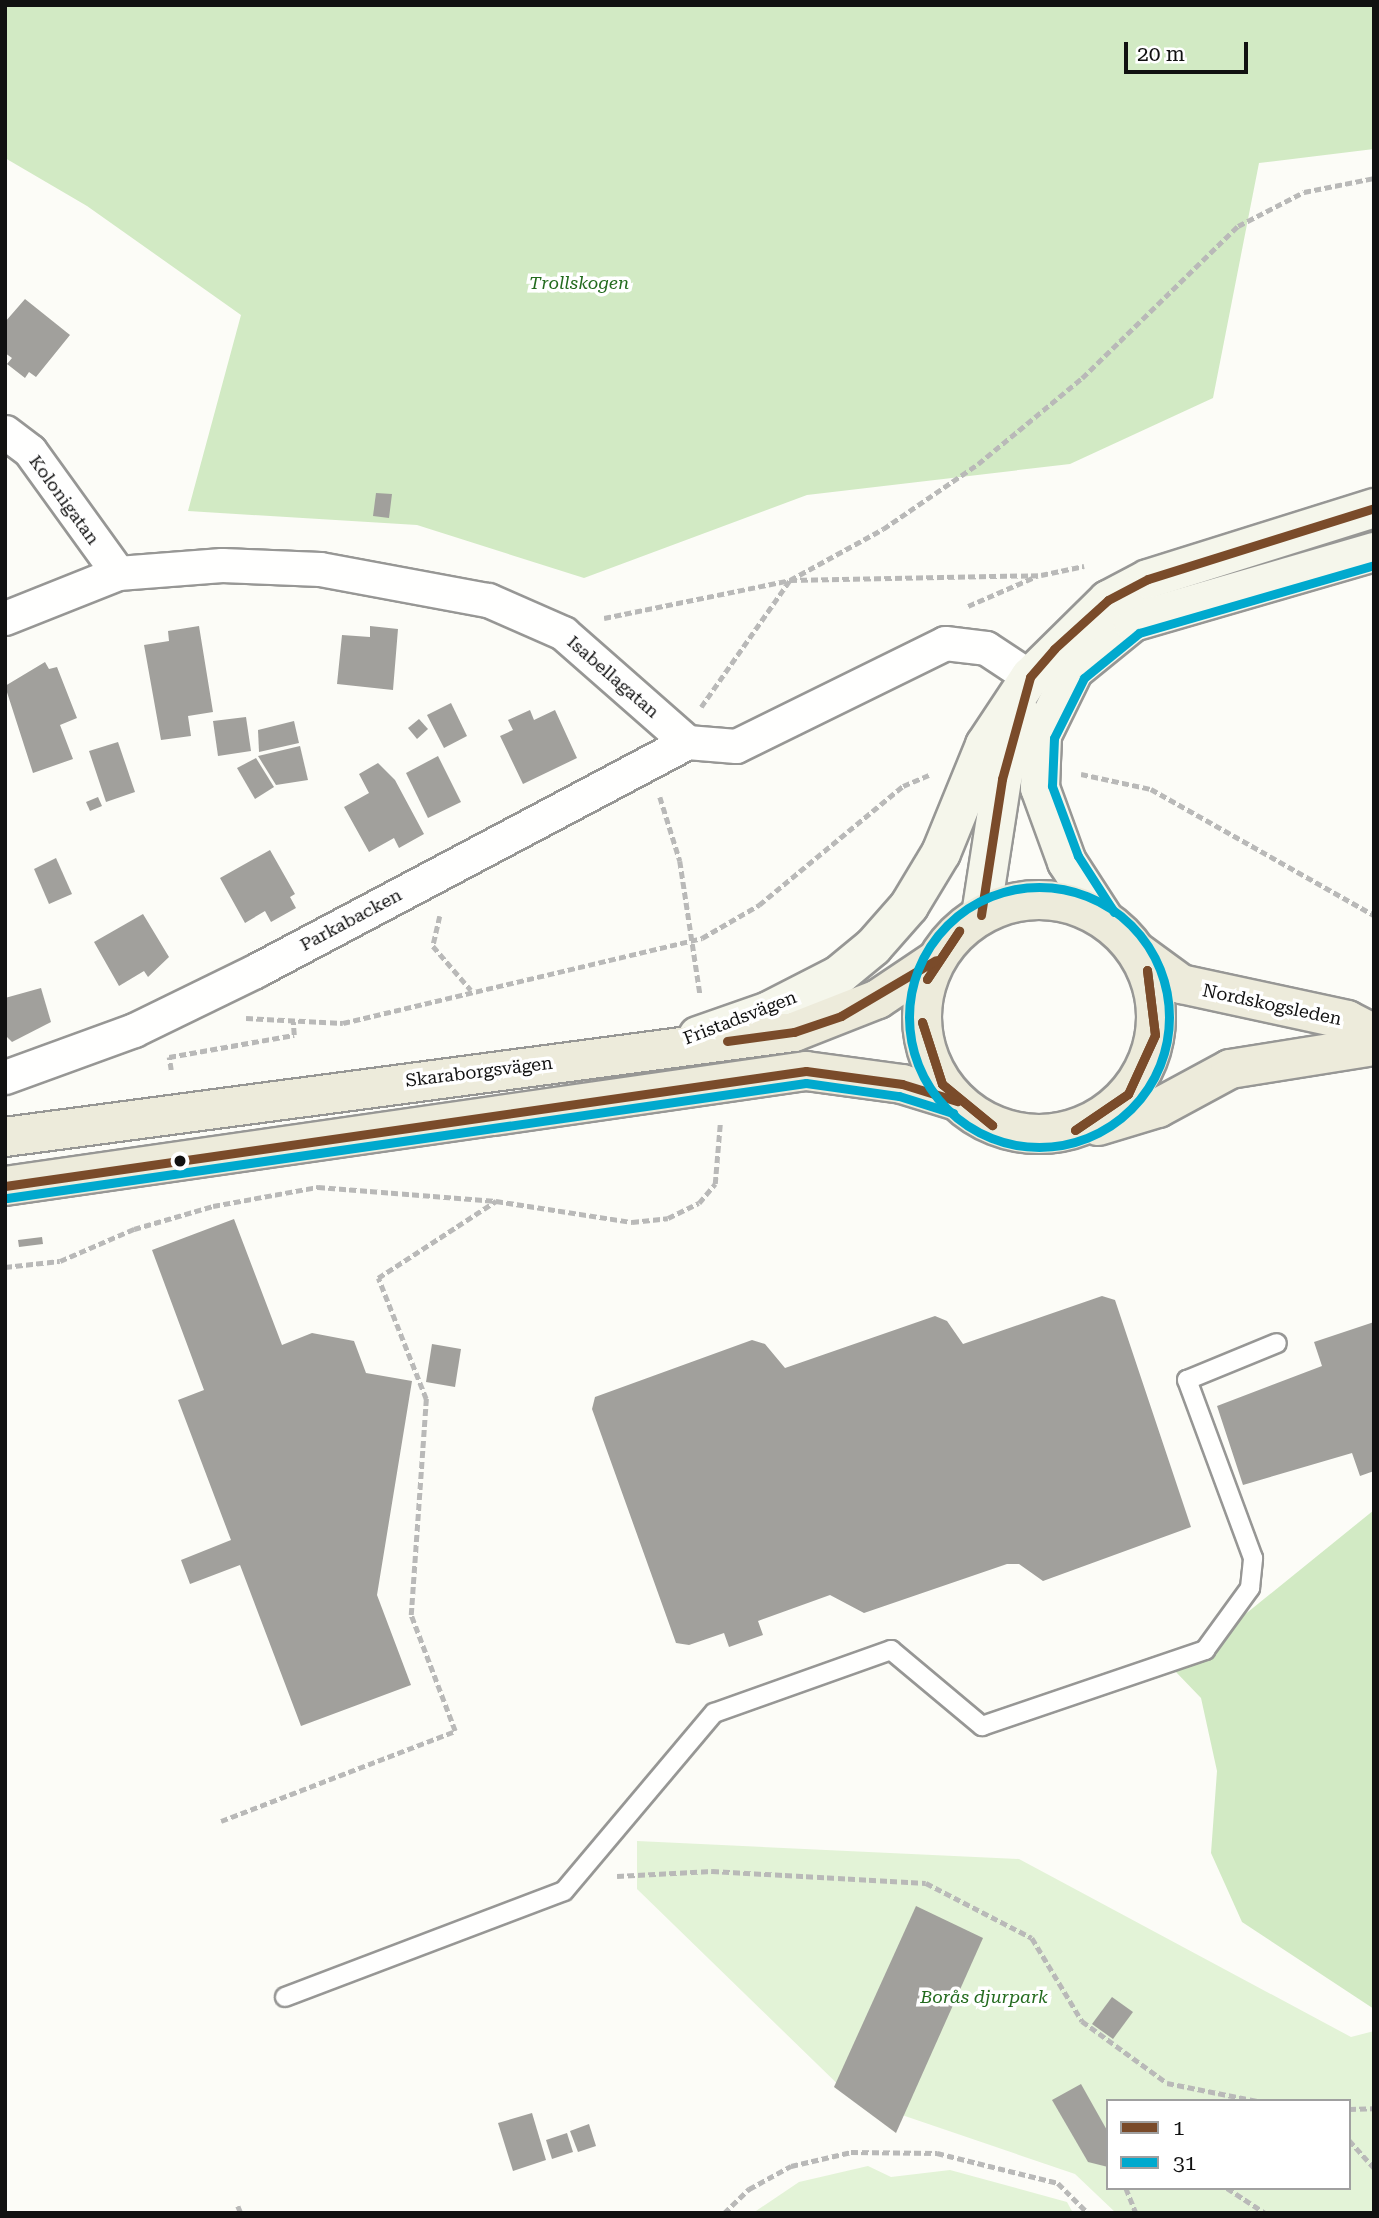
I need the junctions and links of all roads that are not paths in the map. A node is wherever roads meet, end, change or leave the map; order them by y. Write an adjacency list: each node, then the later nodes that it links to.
1 (5, 432): 4 (street, Kolonigatan)
2 (1374, 508): 6 (street, Fristadsvägen)
3 (1374, 552): 9 (street)
4 (118, 573): 5 (street, Isabellagatan); 7 (street, Isabellagatan)
5 (5, 618)
6 (1030, 677): 7 (street); 8 (street); 14 (street, Fristadsvägen)
7 (687, 742): 15 (street, Parkabacken)
8 (981, 915): 9 (main road); 11 (main road)
9 (1104, 919): 10 (main road)
10 (1136, 951): 12 (main road, Nordskogsleden); 17 (main road)
11 (936, 960): 14 (main road, Skaraborgsvägen); 16 (main road)
12 (1374, 1034)
13 (1374, 1046): 17 (main road, Nordskogsleden)
14 (656, 1050): 18 (main road, Skaraborgsvägen)
15 (5, 1077)
16 (957, 1101): 17 (main road); 19 (main road)
17 (1075, 1129)
18 (5, 1137)
19 (5, 1186)
20 (1277, 1343): 21 (lane)
21 (285, 1997)

